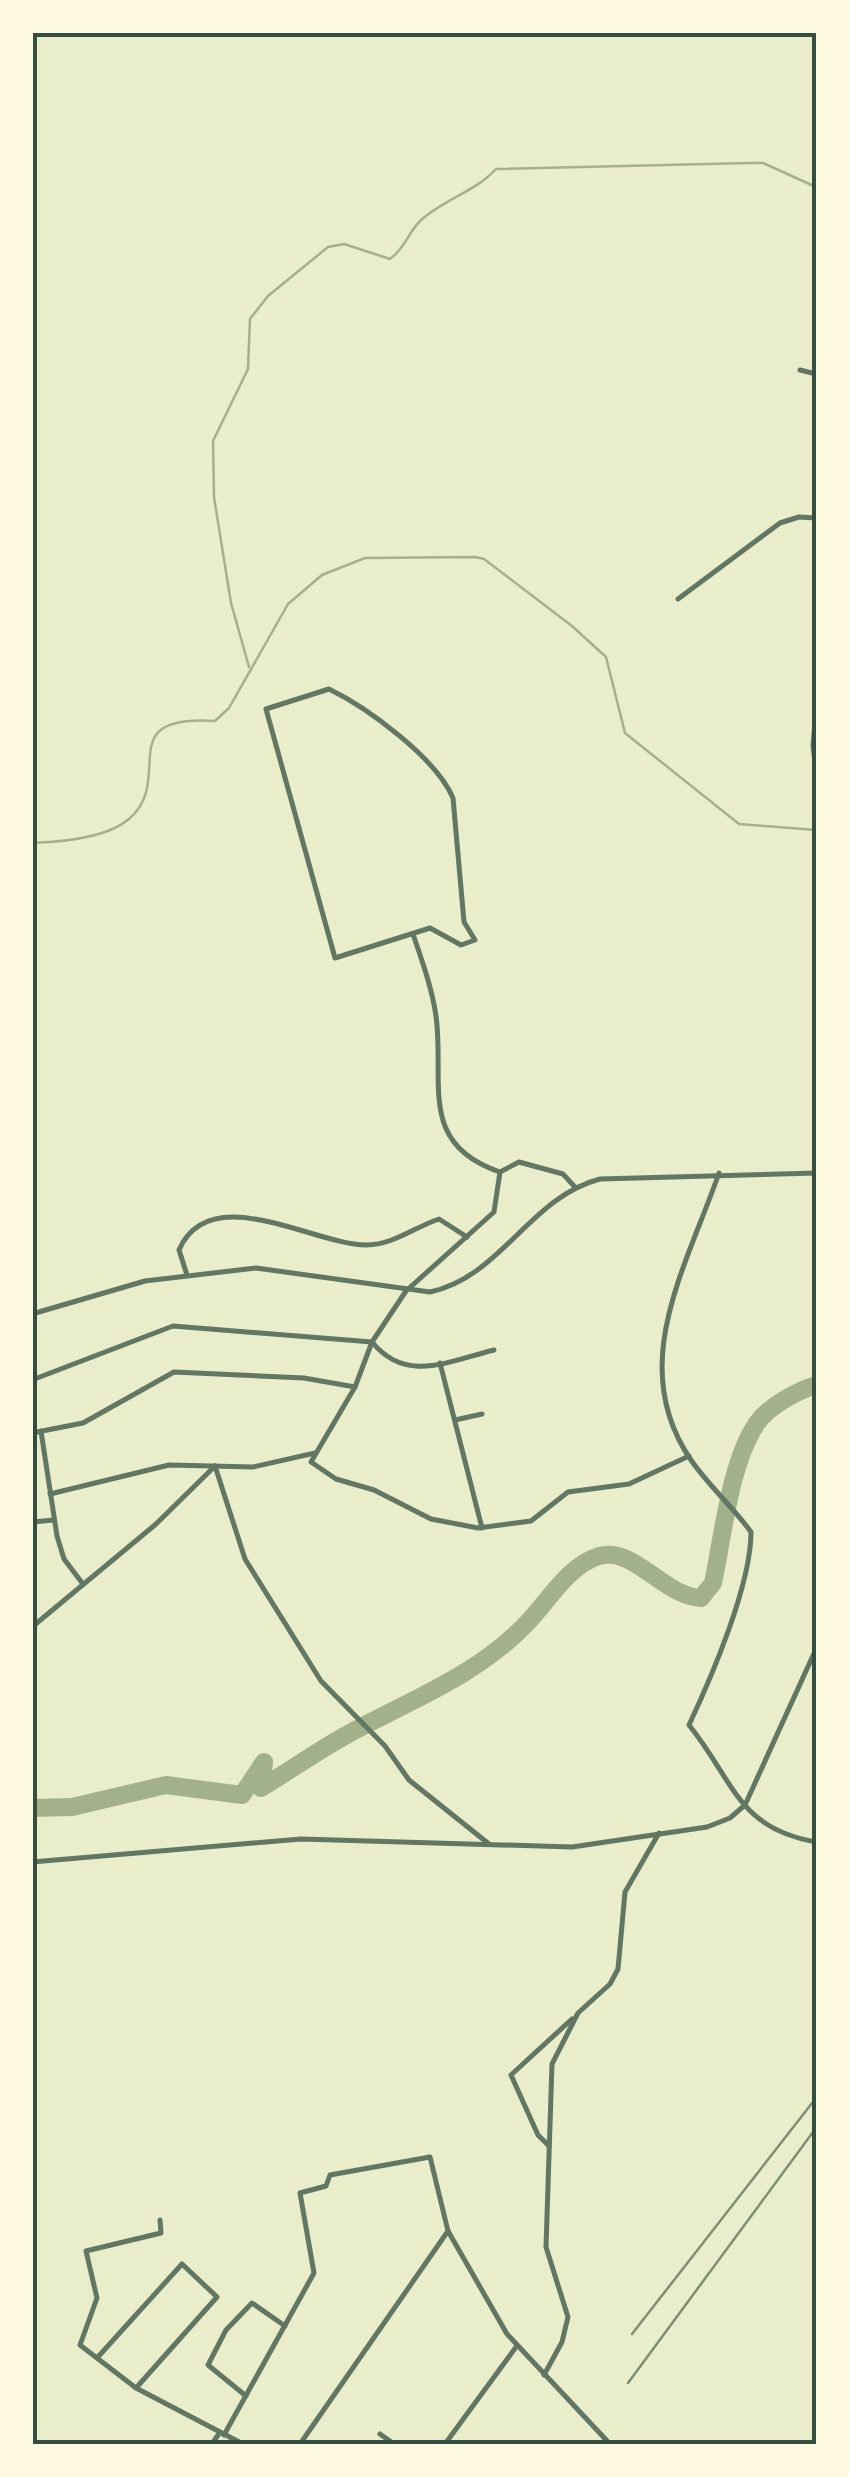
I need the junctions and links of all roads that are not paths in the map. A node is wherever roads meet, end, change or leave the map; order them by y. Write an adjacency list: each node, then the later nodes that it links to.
1 (800, 370): 2 (street)
2 (816, 374)
3 (816, 518): 4 (street)
4 (678, 600)
5 (816, 708): 6 (street)
6 (816, 771)
7 (413, 934): 7 (street); 8 (street)
8 (500, 1172): 11 (street); 12 (street)
9 (719, 1173): 10 (street); 11 (street); 26 (street)
10 (816, 1173)
11 (574, 1186): 14 (street)
12 (468, 1237): 13 (street); 14 (street)
13 (187, 1274): 14 (street); 15 (street)
14 (406, 1291): 16 (street)
15 (32, 1314)
16 (372, 1342): 18 (street); 19 (street); 20 (street)
17 (494, 1350): 18 (street)
18 (440, 1363): 22 (street)
19 (32, 1380)
20 (355, 1387): 23 (street); 25 (street)
21 (482, 1414): 22 (street)
22 (454, 1420): 31 (street)
23 (41, 1432): 24 (street); 28 (street)
24 (32, 1433)
25 (315, 1453): 27 (street); 31 (street)
26 (689, 1456): 31 (street); 35 (street)
27 (215, 1466): 28 (street); 32 (street); 38 (street)
28 (50, 1494): 29 (street)
29 (54, 1520): 30 (street); 32 (street)
30 (32, 1522)
31 (482, 1528)
32 (83, 1584): 33 (street)
33 (32, 1627)
34 (816, 1648): 35 (street)
35 (745, 1805): 36 (street); 37 (street)
36 (660, 1833): 38 (street); 40 (street)
37 (816, 1842)
38 (491, 1845): 39 (street)
39 (32, 1862)
40 (578, 2013): 41 (street); 41 (street)
41 (550, 2147): 47 (street)
42 (160, 2220): 46 (street)
43 (448, 2231): 44 (street); 45 (street); 54 (street)
44 (285, 2326): 49 (street); 49 (street)
45 (516, 2347): 47 (street); 56 (street)
46 (96, 2359): 48 (street); 48 (street)
47 (544, 2376): 57 (street)
48 (136, 2388): 50 (street)
49 (246, 2396): 50 (street)
50 (222, 2433): 52 (street); 53 (street)
51 (380, 2434): 55 (street)
52 (212, 2444)
53 (243, 2444)
54 (300, 2444)
55 (394, 2444)
56 (446, 2444)
57 (610, 2444)

